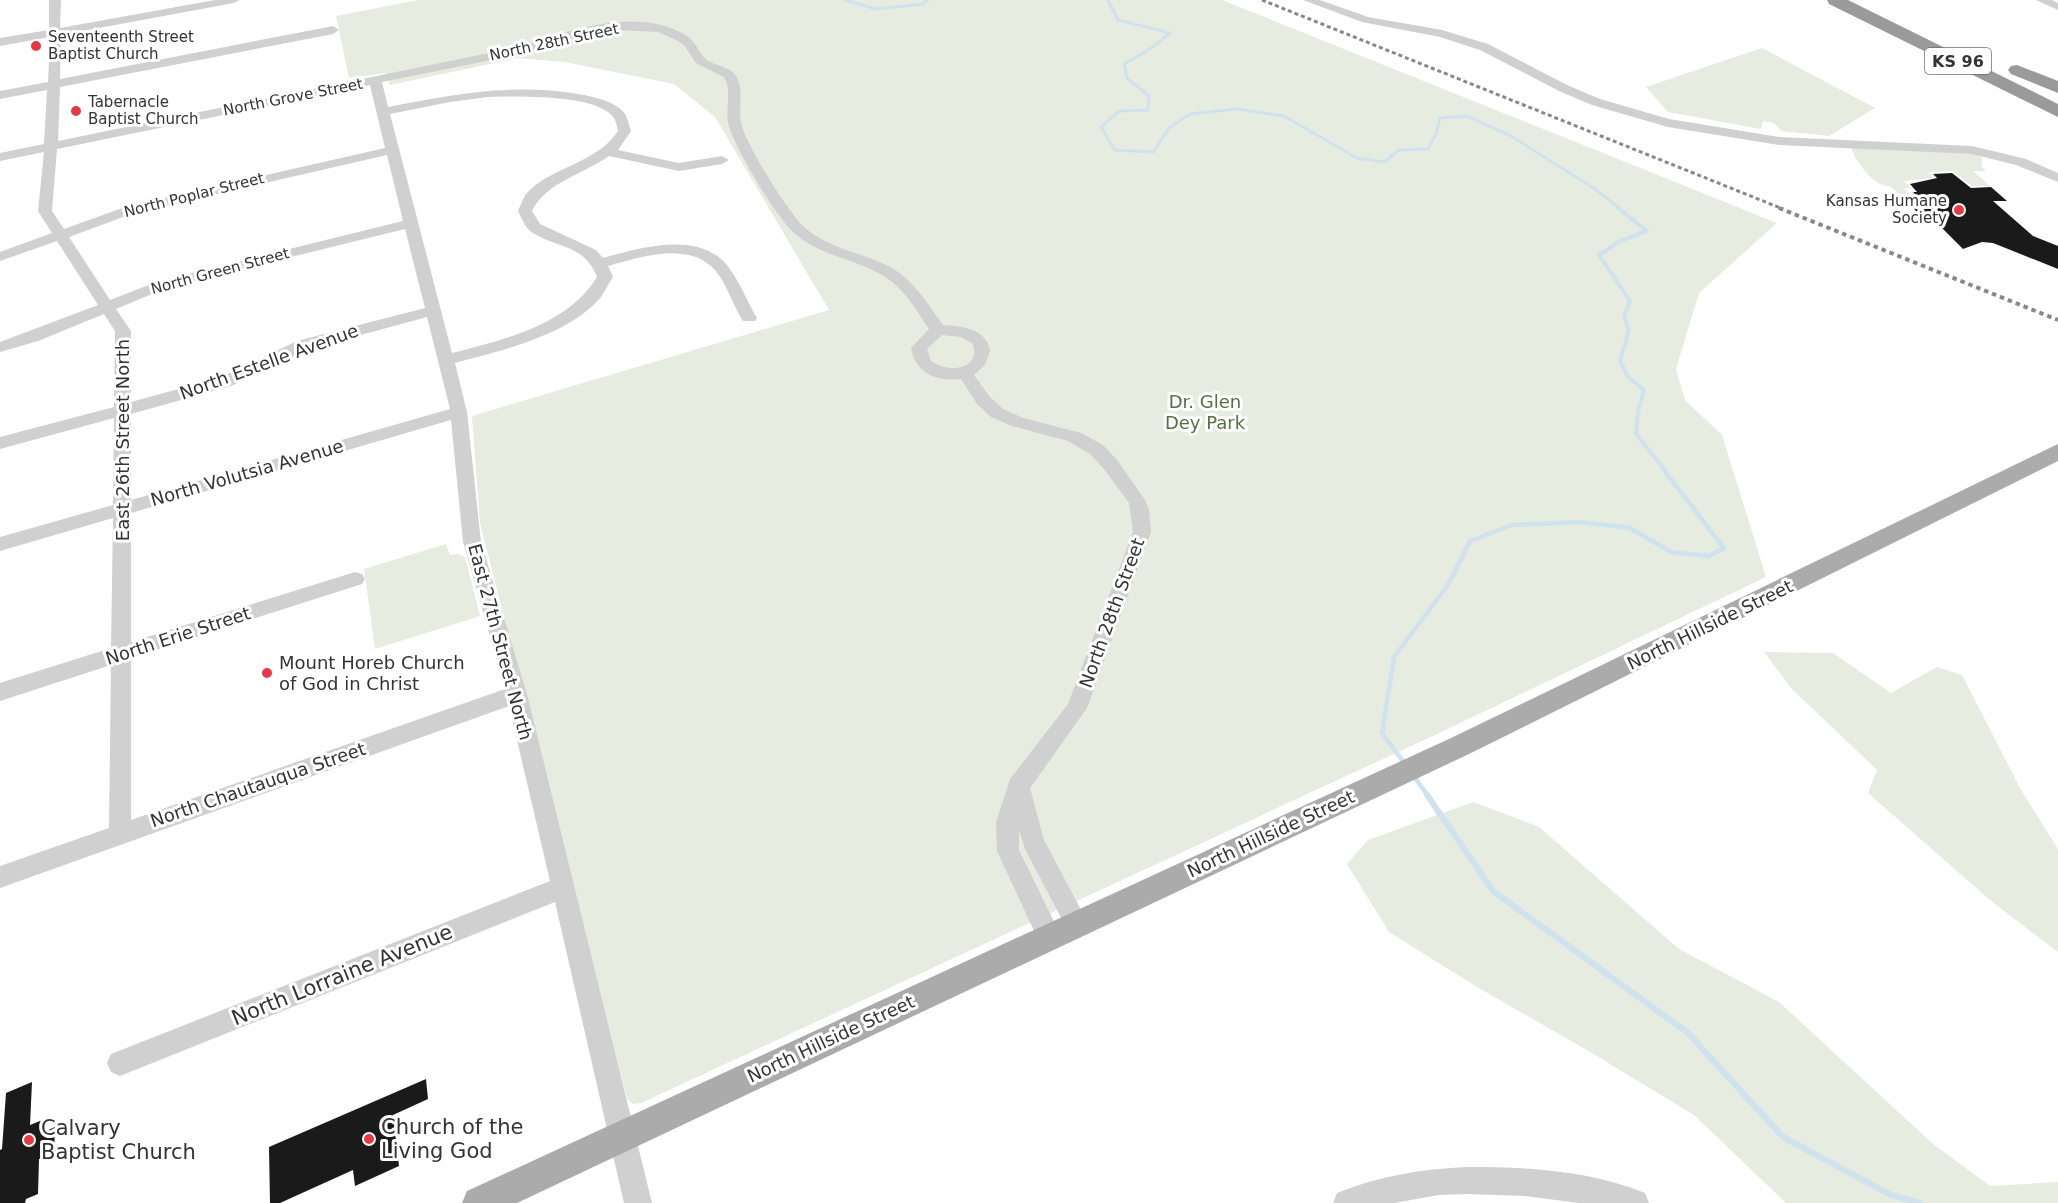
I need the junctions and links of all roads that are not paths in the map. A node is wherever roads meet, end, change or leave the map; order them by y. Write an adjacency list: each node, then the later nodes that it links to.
1 (55, 0): 9 (street, East 26th Street North)
2 (234, 0): 9 (street)
3 (1309, 0): 25 (street)
4 (1835, 0): 6 (highway, KS 96)
5 (2042, 0): 7 (street)
6 (1861, 5): 10 (highway, KS 96); 17 (highway, KS 96); 19 (highway)
7 (2058, 7)
8 (333, 30): 13 (street)
9 (56, 33): 11 (street); 13 (street, East 26th Street North)
10 (1949, 41): 14 (highway); 15 (highway, KS 96)
11 (0, 42)
12 (375, 80): 18 (street, East 27th Street North); 20 (street, North Grove Street); 33 (street, North 28th Street)
13 (53, 85): 16 (street); 20 (street, East 26th Street North)
14 (2058, 88)
15 (2058, 94)
16 (0, 95)
17 (2058, 111)
18 (383, 112): 21 (street, East 27th Street North); 22 (street)
19 (2058, 121)
20 (51, 146): 23 (street, North Grove Street); 27 (street, East 26th Street North)
21 (393, 150): 26 (street, East 27th Street North); 27 (street, North Poplar Street)
22 (608, 152): 24 (street); 29 (street)
23 (0, 157)
24 (722, 160)
25 (2058, 178)
26 (411, 223): 30 (street, North Green Street); 31 (street, East 27th Street North)
27 (60, 235): 28 (street, North Poplar Street); 30 (street, East 26th Street North)
28 (0, 257)
29 (600, 264): 32 (street); 35 (street)
30 (107, 307): 34 (street, North Green Street); 37 (street, East 26th Street North)
31 (434, 310): 35 (street, East 27th Street North); 37 (street, North Estelle Avenue)
32 (749, 318)
33 (938, 330): 36 (street); 36 (street)
34 (0, 347)
35 (447, 360): 38 (street, East 27th Street North)
36 (965, 373): 47 (street, North 28th Street)
37 (124, 410): 39 (street, North Estelle Avenue); 41 (street, East 26th Street North)
38 (459, 412): 41 (street, North Volutsia Avenue); 46 (street, East 27th Street North)
39 (0, 443)
40 (2058, 452): 51 (main road, North Hillside Street)
41 (123, 509): 42 (street, North Volutsia Avenue); 44 (street, East 26th Street North)
42 (0, 544)
43 (355, 579): 44 (street, North Erie Street)
44 (122, 654): 45 (street, North Erie Street); 48 (street, East 26th Street North)
45 (0, 692)
46 (517, 694): 48 (street, North Chautauqua Street); 50 (street, East 27th Street North)
47 (1018, 786): 51 (street); 52 (street, North 28th Street)
48 (120, 833): 49 (street, North Chautauqua Street)
49 (0, 877)
50 (563, 887): 53 (street, North Lorraine Avenue); 54 (street, East 27th Street North)
51 (1077, 925): 52 (main road, North Hillside Street)
52 (1050, 938): 54 (main road, North Hillside Street)
53 (120, 1063)
54 (622, 1137): 55 (main road, North Hillside Street); 56 (street, East 27th Street North)
55 (479, 1203)
56 (638, 1203)
57 (1347, 1203): 58 (street)
58 (1635, 1203)

